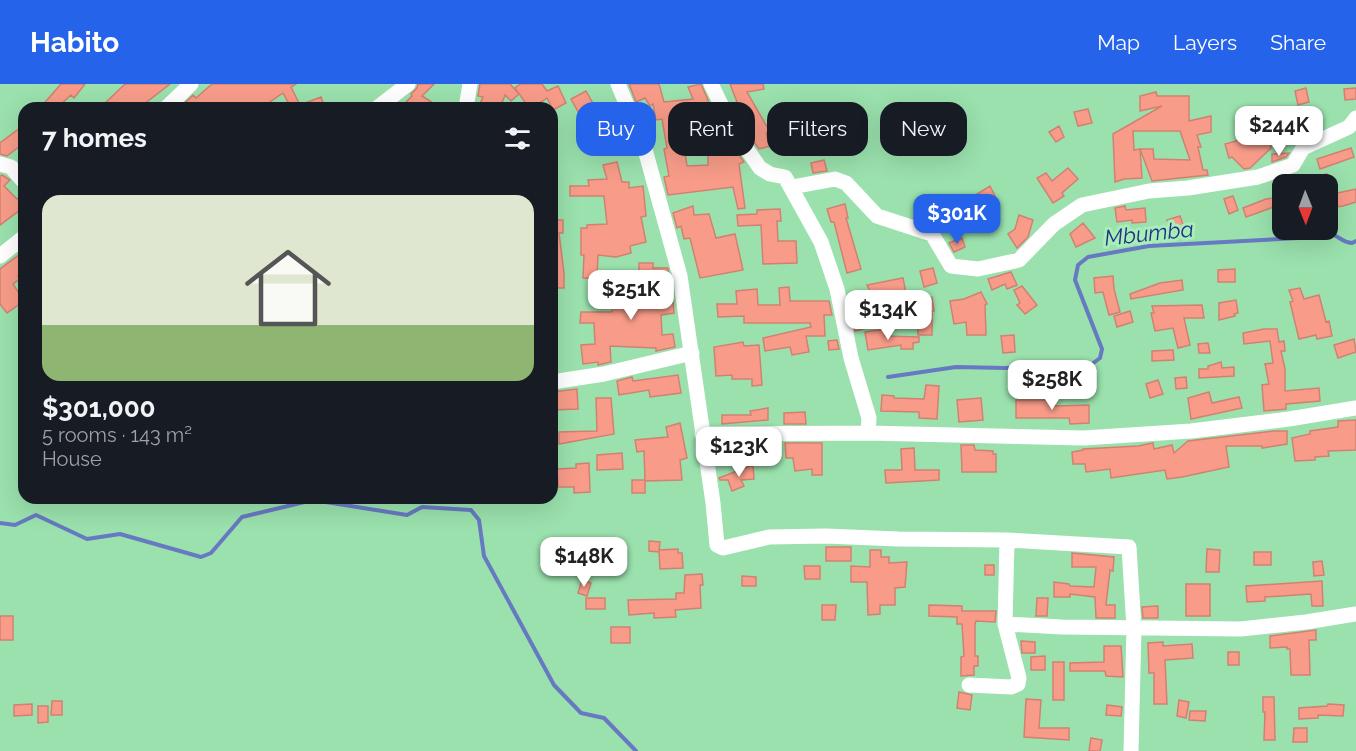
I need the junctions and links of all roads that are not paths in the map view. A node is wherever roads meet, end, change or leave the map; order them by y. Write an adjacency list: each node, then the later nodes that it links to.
1 (191, 84): 6 (street)
2 (408, 84): 7 (street)
3 (470, 84): 8 (street)
4 (618, 84): 15 (street)
5 (711, 84): 12 (street)
6 (172, 102)
7 (385, 102)
8 (467, 102)
9 (1356, 118): 12 (street)
10 (0, 164): 11 (street)
11 (18, 175)
12 (792, 187): 18 (street)
13 (18, 242): 14 (street)
14 (0, 256)
15 (692, 353): 16 (street); 19 (street)
16 (558, 381)
17 (1356, 408): 18 (street)
18 (868, 433): 19 (street)
19 (702, 434): 20 (street)
20 (1007, 540): 22 (street); 23 (street)
21 (1356, 614): 23 (street)
22 (1005, 624): 23 (street); 24 (street)
23 (1134, 628): 25 (street)
24 (969, 685)
25 (1131, 751)

